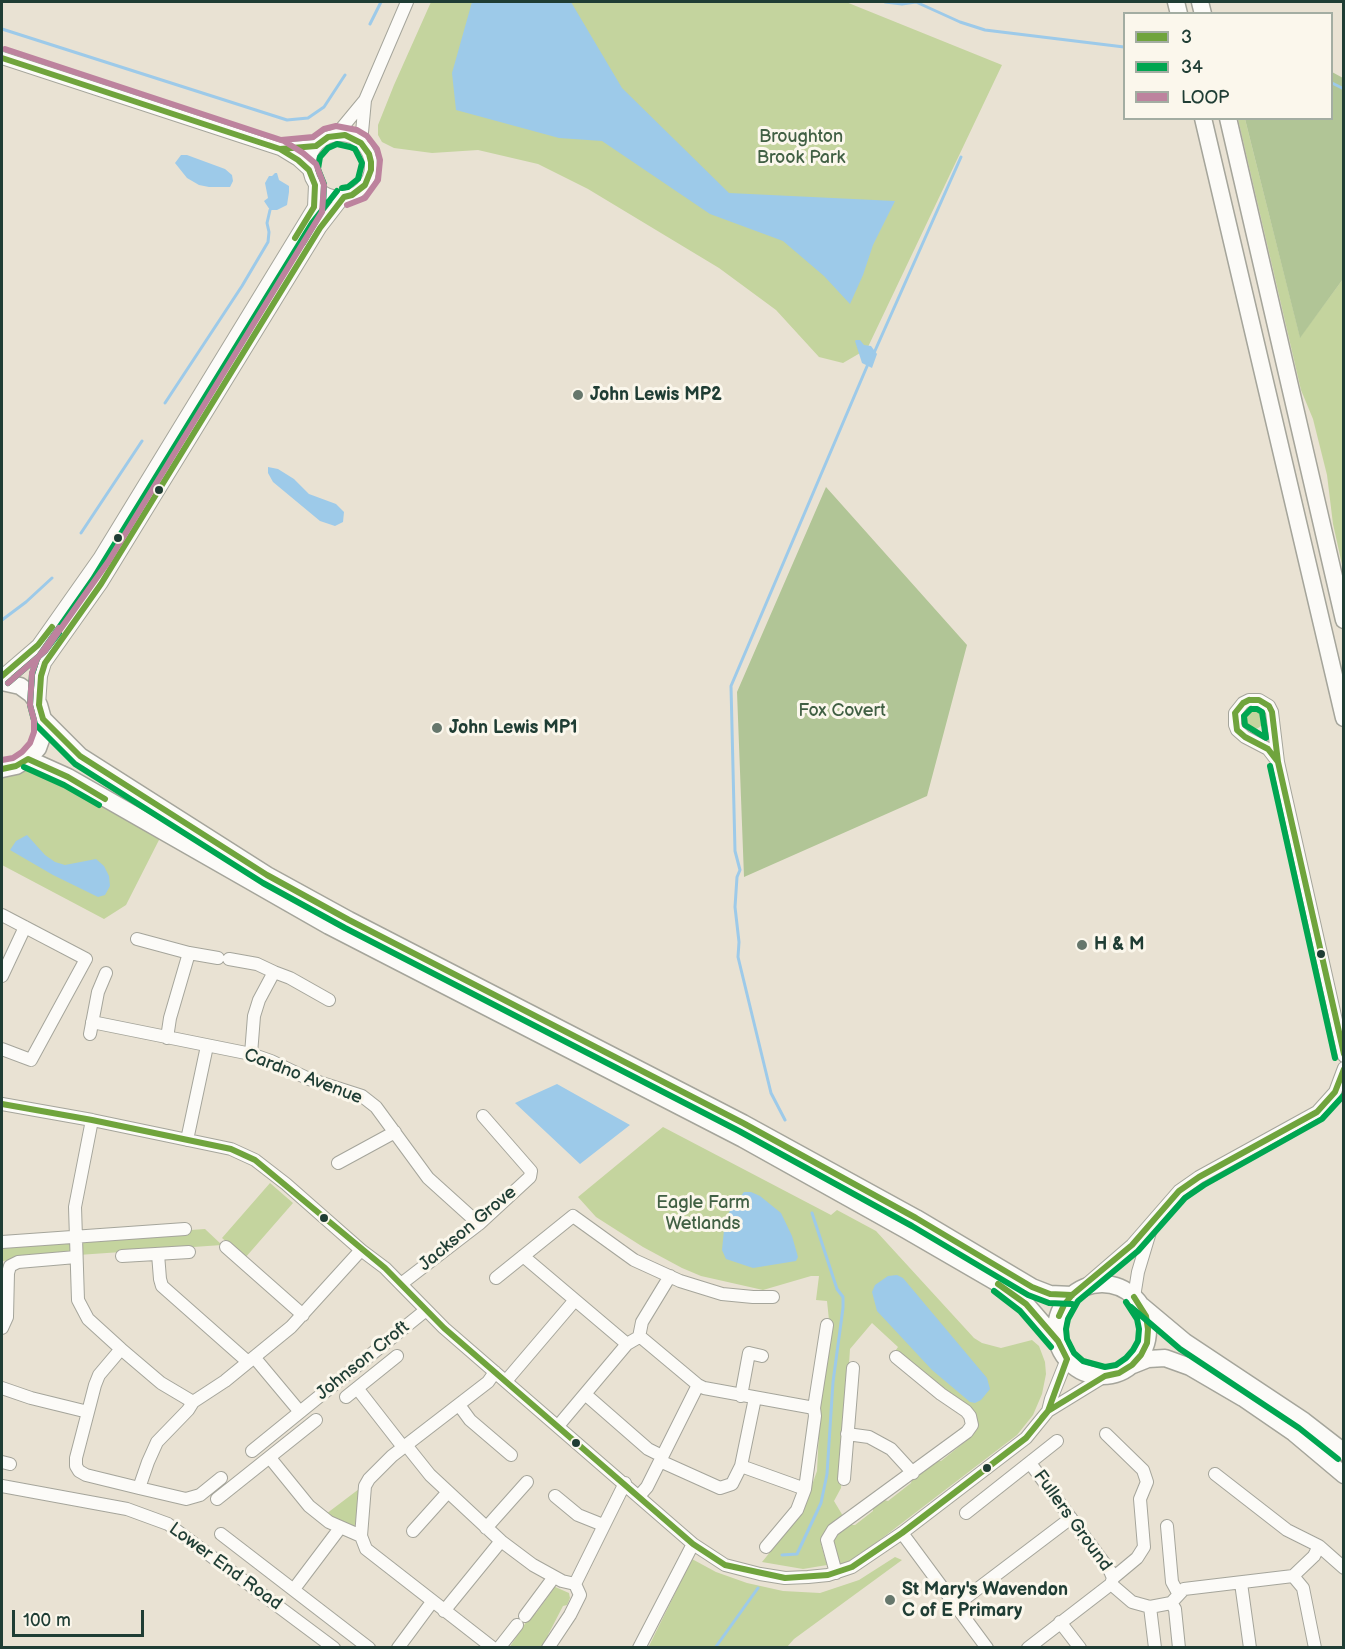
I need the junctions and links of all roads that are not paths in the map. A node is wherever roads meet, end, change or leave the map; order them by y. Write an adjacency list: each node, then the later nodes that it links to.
1 (407, 2): 3 (street)
2 (2, 58): 9 (street)
3 (365, 100): 6 (street); 7 (street)
4 (1203, 120): 17 (highway)
5 (1228, 120): 13 (highway)
6 (336, 135): 7 (street); 8 (street)
7 (361, 143): 12 (street)
8 (316, 146): 9 (street); 10 (street)
9 (280, 149): 10 (street)
10 (309, 170): 11 (street)
11 (315, 185): 12 (street); 14 (street)
12 (344, 197): 16 (street)
13 (1344, 620)
14 (2, 676)
15 (2, 682): 16 (highway)
16 (46, 718): 20 (highway); 58 (highway)
17 (1344, 718)
18 (1273, 725): 19 (street); 19 (street); 21 (street)
19 (1251, 739): 21 (street)
20 (32, 760): 22 (highway); 67 (highway)
21 (1278, 762): 35 (street)
22 (2, 769)
23 (2, 915): 24 (street)
24 (25, 927): 29 (street); 33 (street)
25 (137, 939): 26 (street)
26 (189, 954): 27 (street); 31 (street)
27 (274, 972): 30 (street); 34 (street)
28 (106, 973): 31 (street, Cardno Avenue)
29 (2, 976)
30 (328, 1000)
31 (167, 1038): 32 (street, Cardno Avenue)
32 (207, 1046): 34 (street, Cardno Avenue); 41 (street)
33 (2, 1049)
34 (251, 1054): 40 (street, Cardno Avenue)
35 (1344, 1056)
36 (1344, 1068): 43 (street)
37 (2, 1104): 39 (street)
38 (483, 1116): 44 (street, Jackson Grove)
39 (92, 1120): 41 (street); 46 (street)
40 (395, 1132): 42 (street); 44 (street, Cardno Avenue)
41 (187, 1140): 49 (street)
42 (338, 1163)
43 (1153, 1221): 58 (street); 61 (street)
44 (479, 1224): 57 (street, Jackson Grove)
45 (186, 1229): 46 (street)
46 (75, 1236): 47 (street); 54 (street)
47 (2, 1242)
48 (226, 1247): 63 (street)
49 (361, 1250): 57 (street); 63 (street)
50 (189, 1252): 51 (street)
51 (158, 1254): 52 (street); 73 (street, Johnson Croft)
52 (122, 1256)
53 (523, 1256): 55 (street); 56 (street); 60 (street)
54 (76, 1257): 65 (street); 69 (street)
55 (670, 1276): 59 (street); 66 (street)
56 (496, 1278)
57 (401, 1284): 62 (street)
58 (1076, 1292): 61 (highway); 67 (highway)
59 (773, 1297)
60 (575, 1300): 68 (street); 79 (street)
61 (1138, 1301): 75 (highway); 100 (highway)
62 (426, 1310): 77 (street); 92 (street, Johnson Croft)
63 (303, 1315): 73 (street)
64 (827, 1325): 89 (street)
65 (2, 1328)
66 (639, 1337): 68 (street); 80 (street)
67 (1058, 1341): 74 (highway)
68 (627, 1344): 83 (street)
69 (121, 1349): 87 (street); 91 (street)
70 (397, 1356): 82 (street)
71 (762, 1356): 84 (street)
72 (896, 1356): 106 (street)
73 (251, 1359): 87 (street); 92 (street, Johnson Croft)
74 (1067, 1359): 78 (highway); 90 (street)
75 (1132, 1365): 78 (highway); 108 (highway)
76 (853, 1368): 95 (street)
77 (495, 1372): 79 (street); 88 (street)
78 (1105, 1376): 90 (street)
79 (506, 1382): 94 (street)
80 (698, 1385): 84 (street); 103 (street)
81 (2, 1388): 91 (street)
82 (357, 1388): 85 (street); 98 (street)
83 (585, 1394): 94 (street); 103 (street)
84 (741, 1395): 86 (street)
85 (346, 1397)
86 (755, 1398): 89 (street); 105 (street)
87 (193, 1402): 114 (street)
88 (459, 1405): 98 (street); 101 (street)
89 (814, 1408): 115 (street)
90 (1048, 1411): 127 (street)
91 (88, 1412): 114 (street)
92 (300, 1412): 99 (street, Johnson Croft)
93 (316, 1420): 102 (street)
94 (558, 1426): 112 (street)
95 (847, 1434): 106 (street); 110 (street)
96 (1106, 1434): 138 (street, Fullers Ground)
97 (1057, 1440): 104 (street, Fullers Ground)
98 (405, 1446): 116 (street); 129 (street)
99 (252, 1451)
100 (1344, 1452)
101 (511, 1455)
102 (270, 1458): 119 (street); 124 (street)
103 (661, 1458): 105 (street); 118 (street)
104 (1030, 1463): 120 (street, Fullers Ground); 121 (street, Fullers Ground)
105 (741, 1466): 115 (street)
106 (913, 1473): 135 (street)
107 (1215, 1474): 132 (street)
108 (1344, 1475)
109 (221, 1478): 114 (street)
110 (844, 1479)
111 (527, 1482): 125 (street)
112 (625, 1483): 118 (street); 122 (street)
113 (2, 1486): 149 (street, Lower End Road)
114 (139, 1488)
115 (805, 1489): 133 (street)
116 (448, 1492): 125 (street); 126 (street)
117 (555, 1496): 122 (street)
118 (639, 1496): 131 (street)
119 (217, 1499)
120 (966, 1513)
121 (1071, 1518): 138 (street, Fullers Ground); 144 (street)
122 (603, 1525): 140 (street)
123 (1167, 1526): 142 (street)
124 (340, 1528): 129 (street); 141 (street)
125 (486, 1528): 130 (street)
126 (413, 1531)
127 (902, 1533): 135 (street); 144 (street)
128 (222, 1534): 141 (street)
129 (361, 1536): 143 (street)
130 (501, 1541): 137 (street); 146 (street)
131 (693, 1544): 135 (street); 155 (street)
132 (1319, 1546): 134 (street); 136 (street)
133 (766, 1547)
134 (1344, 1568)
135 (836, 1573)
136 (1293, 1576): 139 (street); 161 (street)
137 (554, 1577): 140 (street); 153 (street)
138 (1112, 1581): 145 (street); 147 (street)
139 (1240, 1583): 142 (street); 160 (street)
140 (575, 1584): 154 (street)
141 (294, 1588): 150 (street)
142 (1174, 1598): 145 (street); 159 (street)
143 (432, 1602): 146 (street); 151 (street)
144 (956, 1606): 148 (street)
145 (1150, 1607): 158 (street)
146 (444, 1611): 152 (street)
147 (1060, 1622): 156 (street); 157 (street)
148 (984, 1646)
149 (334, 1647)
150 (369, 1647)
151 (398, 1647)
152 (493, 1647)
153 (500, 1647)
154 (549, 1647)
155 (639, 1647)
156 (1028, 1647)
157 (1080, 1647)
158 (1155, 1647)
159 (1179, 1647)
160 (1250, 1647)
161 (1315, 1647)

